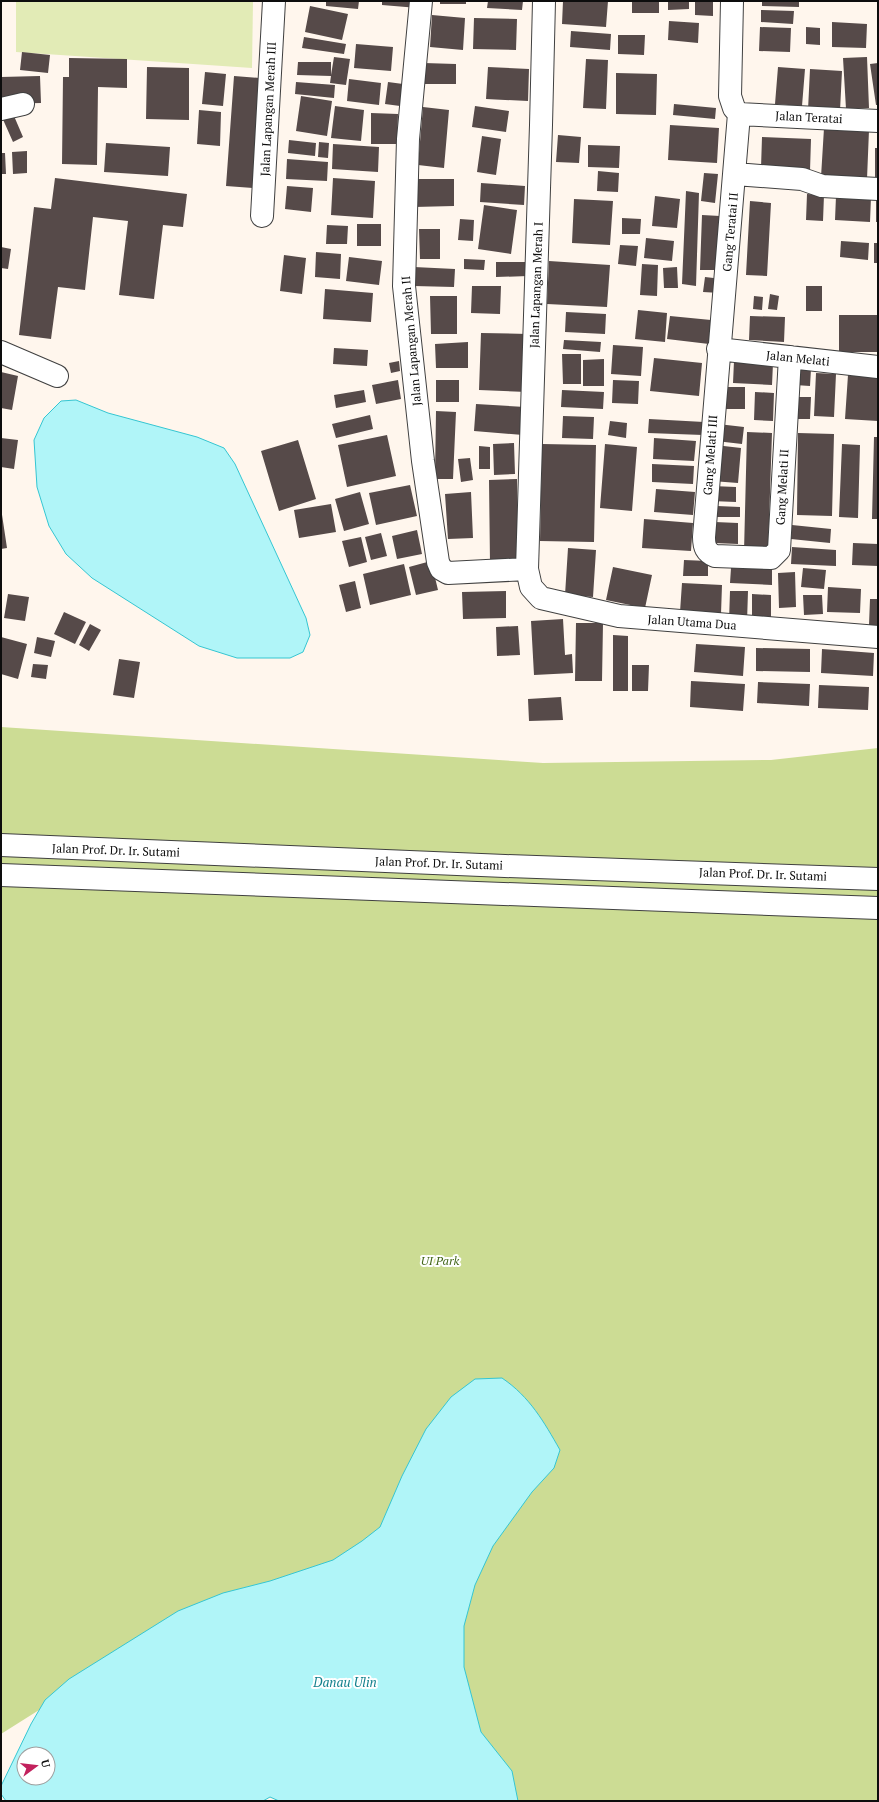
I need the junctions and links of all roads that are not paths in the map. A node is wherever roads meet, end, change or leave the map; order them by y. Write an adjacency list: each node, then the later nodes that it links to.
1 (274, 1): 11 (street, Jalan Lapangan Merah III)
2 (420, 1): 18 (street, Jalan Lapangan Merah II)
3 (544, 1): 18 (street, Jalan Lapangan Merah I)
4 (732, 1): 7 (street)
5 (23, 104): 6 (street)
6 (1, 109)
7 (739, 114): 8 (street, Jalan Teratai); 9 (street, Gang Teratai II)
8 (878, 121)
9 (735, 174): 10 (street); 12 (street, Gang Teratai II)
10 (878, 189)
11 (262, 216)
12 (718, 349): 14 (street, Jalan Melati); 17 (street, Gang Melati III)
13 (1, 352): 16 (street)
14 (790, 357): 15 (street, Jalan Melati); 17 (street, Gang Melati II)
15 (878, 367)
16 (57, 376)
17 (715, 556)
18 (527, 569): 19 (street, Jalan Utama Dua)
19 (878, 637)
20 (1, 846): 22 (street, Jalan Prof. Dr. Ir. Sutami)
21 (1, 875): 23 (street)
22 (878, 878)
23 (878, 908)

